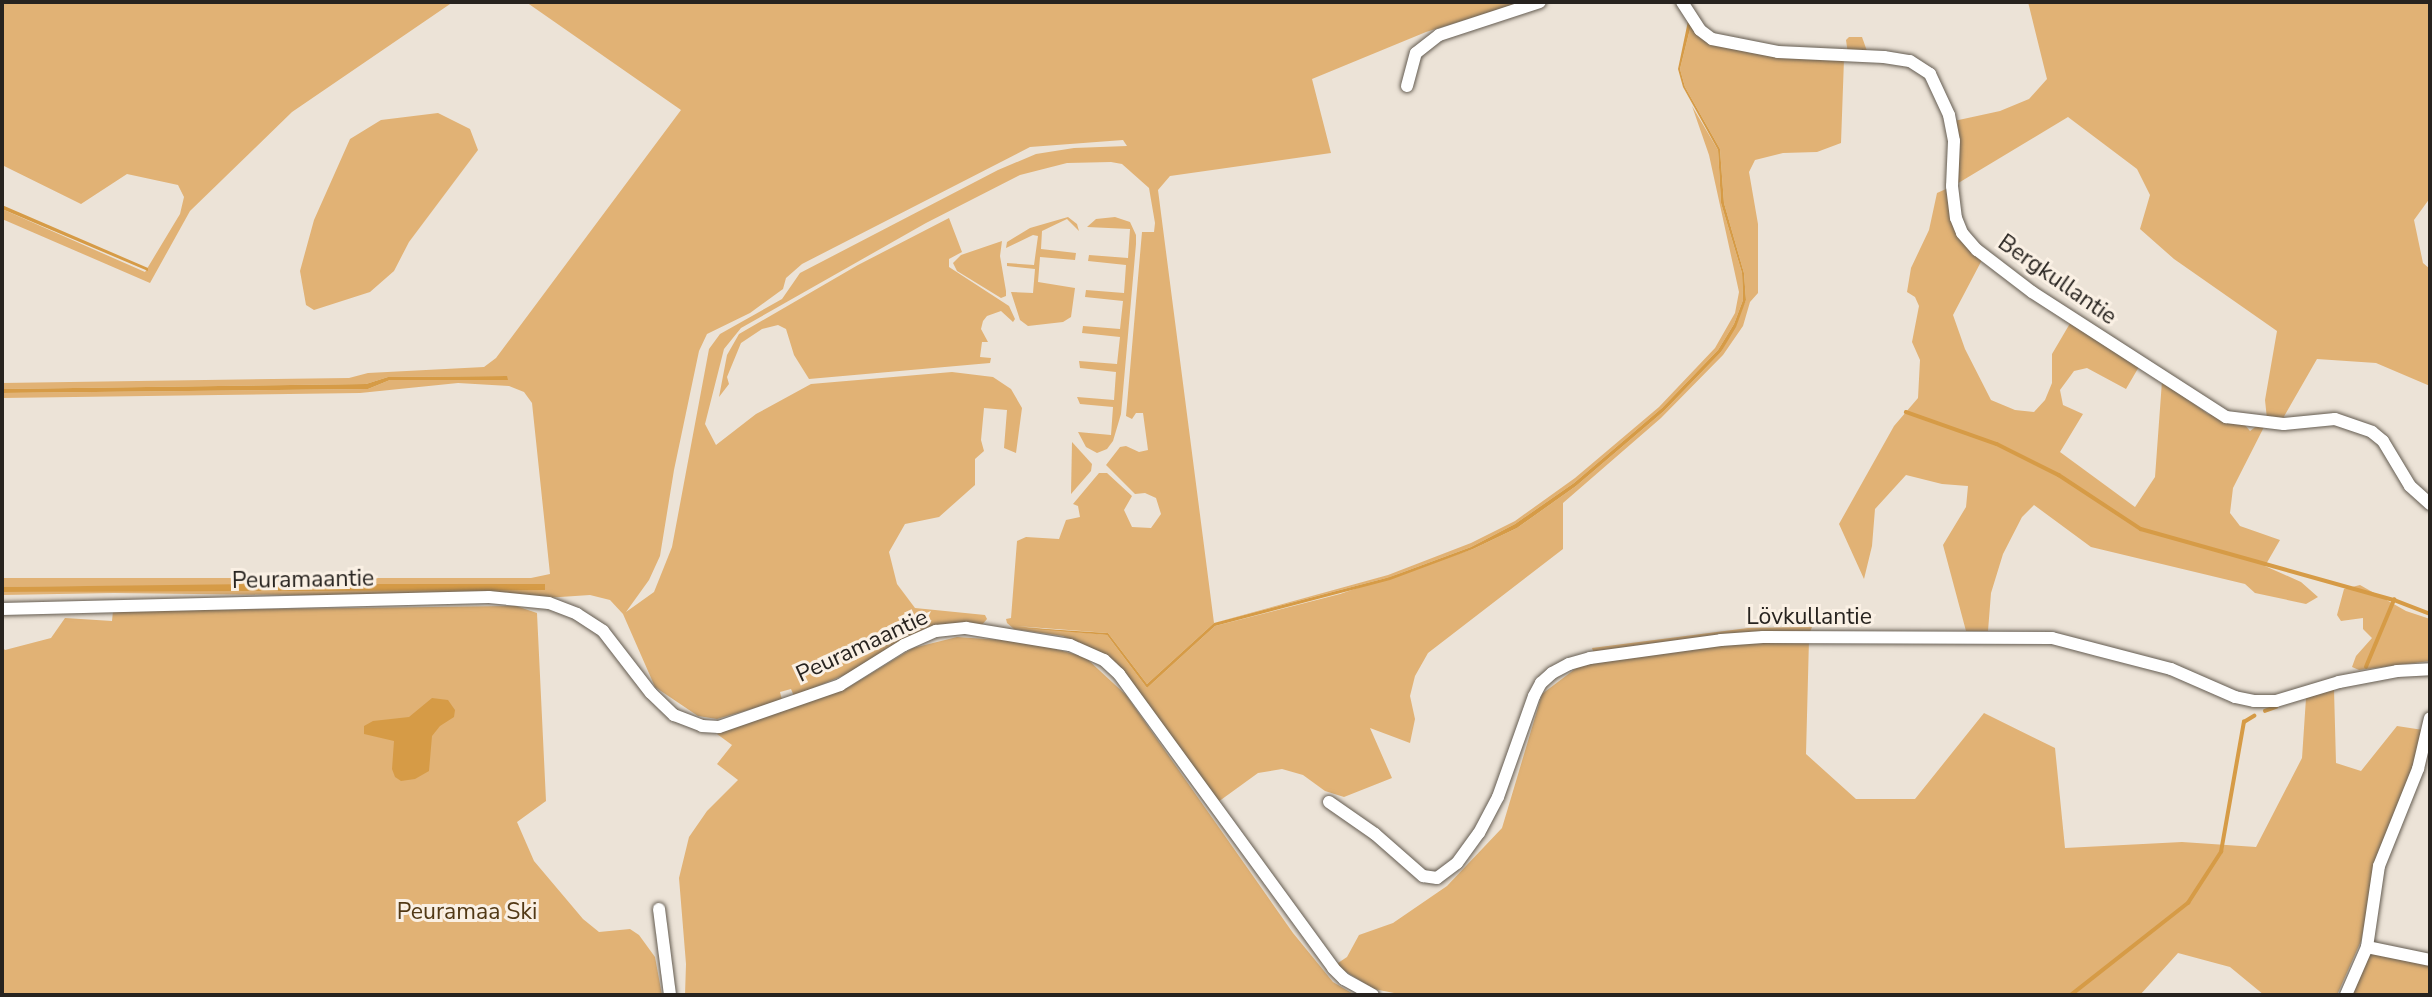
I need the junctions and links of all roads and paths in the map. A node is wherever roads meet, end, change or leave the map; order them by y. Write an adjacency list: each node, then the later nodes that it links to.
1 (1540, 2): 3 (street)
2 (1682, 2): 4 (street, Bergkullantie)
3 (1407, 86)
4 (2430, 504)
5 (2, 609): 13 (street, Peuramaantie)
6 (2430, 668): 8 (street, Lövkullantie)
7 (2430, 718): 10 (street)
8 (1329, 802)
9 (659, 909): 12 (street)
10 (2367, 947): 11 (street); 14 (street)
11 (2430, 960)
12 (670, 995)
13 (1373, 995)
14 (2346, 995)

